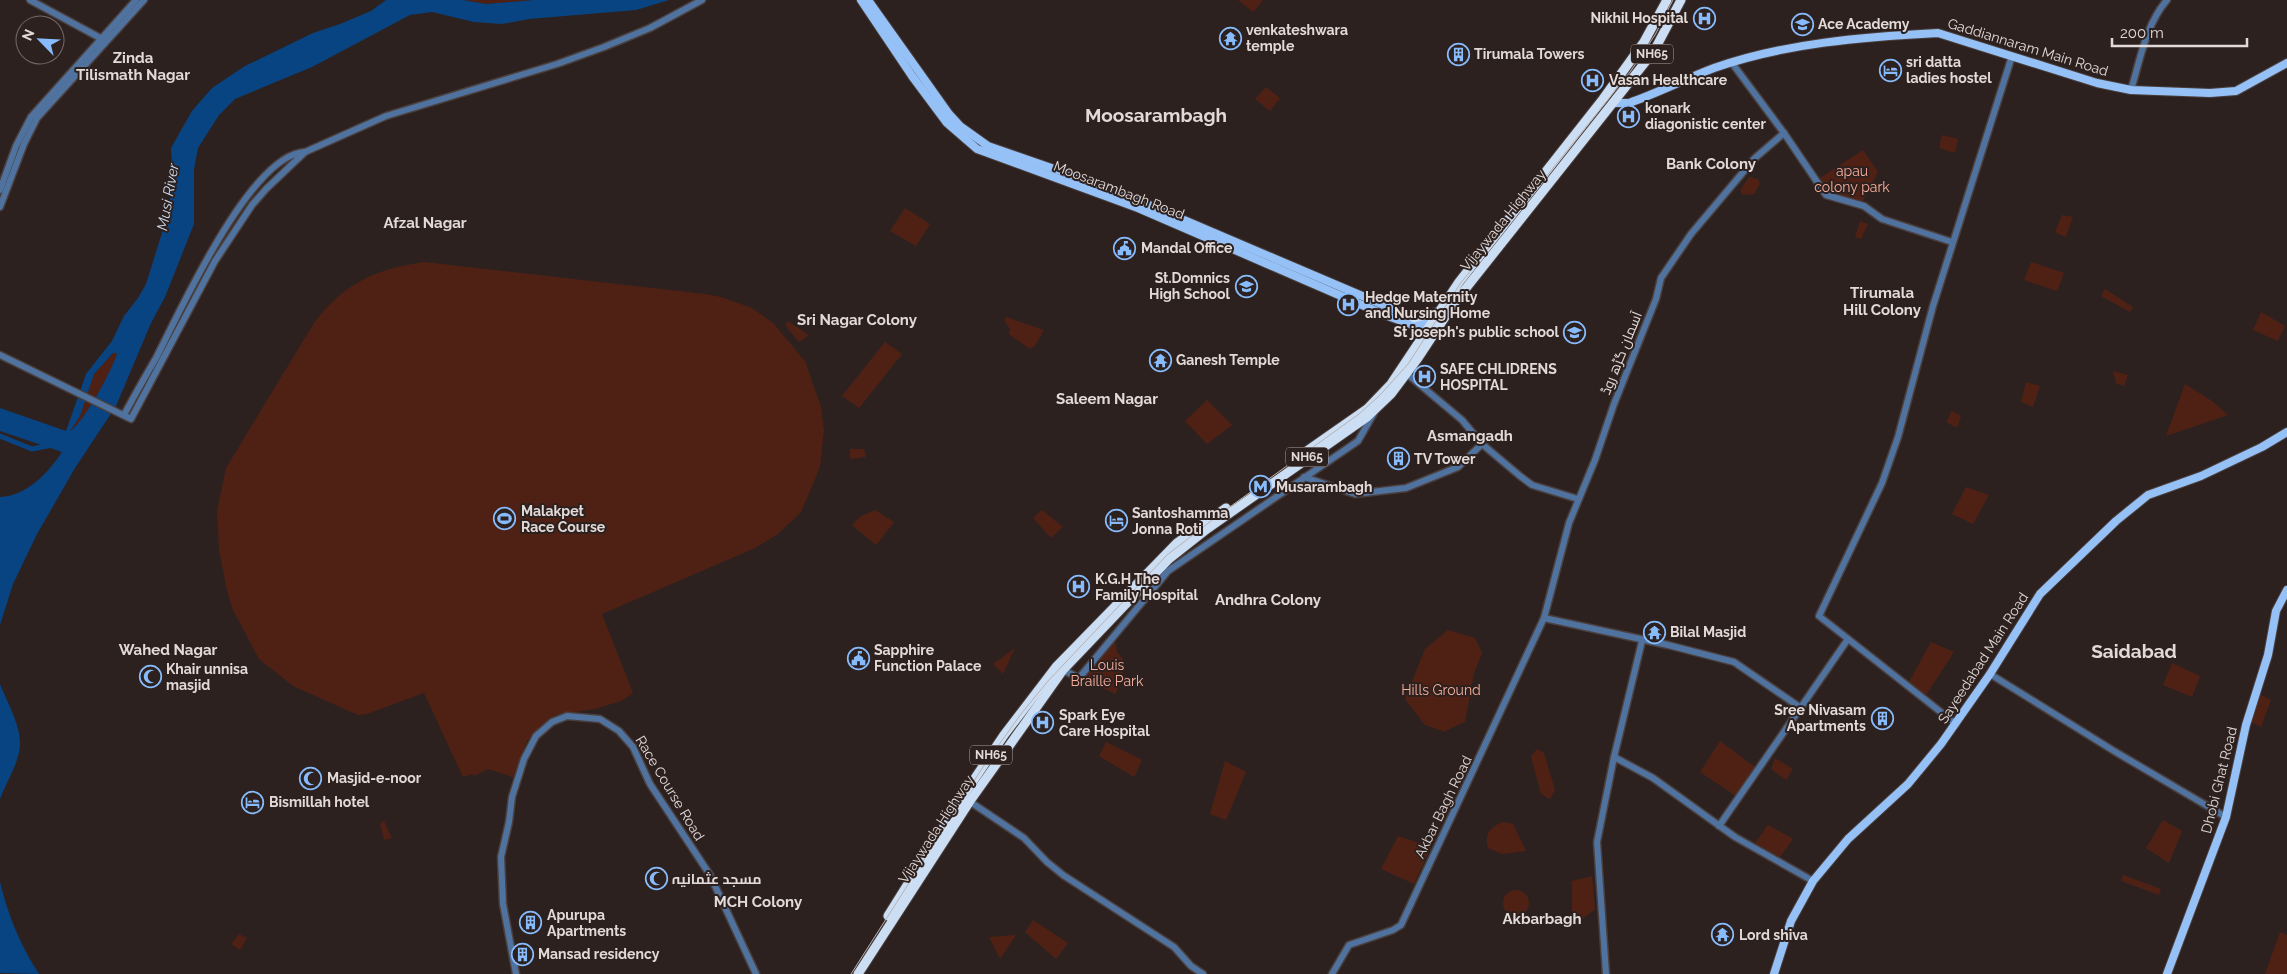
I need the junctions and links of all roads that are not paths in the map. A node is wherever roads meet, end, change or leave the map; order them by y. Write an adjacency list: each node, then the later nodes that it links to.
1 (30, 0): 11 (street)
2 (136, 0): 11 (street)
3 (144, 0): 11 (street)
4 (702, 0): 19 (street)
5 (861, 0): 27 (main road, Moosarambagh Road)
6 (868, 0): 26 (main road, Moosarambagh Road)
7 (1667, 0): 10 (highway, Vijaywada Highway / NH65)
8 (1681, 0): 12 (highway, Vijaywada Highway / NH65)
9 (2167, 0): 16 (street)
10 (1648, 36): 12 (highway); 21 (highway, Vijaywada Highway / NH65)
11 (104, 40): 20 (street); 23 (street)
12 (1658, 42): 17 (highway, Vijaywada Highway / NH65)
13 (2012, 56): 14 (main road, Gaddiannaram Main Road); 16 (main road, Gaddiannaram Main Road); 24 (street)
14 (1732, 63): 17 (main road, Gaddiannaram Main Road); 18 (street)
15 (2287, 63): 16 (main road, Gaddiannaram Main Road)
16 (2131, 90)
17 (1614, 103): 22 (highway, Vijaywada Highway / NH65)
18 (1784, 133): 24 (street); 35 (street, آسمان گڑھ روڈ)
19 (305, 152): 31 (street); 31 (street)
20 (0, 190)
21 (1529, 192): 22 (highway); 25 (highway, Vijaywada Highway / NH65)
22 (1536, 201): 27 (highway, Vijaywada Highway / NH65)
23 (0, 207)
24 (1952, 242): 39 (street)
25 (1438, 312): 26 (highway); 27 (highway, Vijaywada Highway / NH65)
26 (1414, 318): 27 (main road, Moosarambagh Road)
27 (1432, 329): 29 (highway, Vijaywada Highway / NH65); 36 (highway, Vijaywada Highway / NH65)
28 (0, 355): 31 (street)
29 (1406, 373): 30 (highway, Vijaywada Highway / NH65); 33 (street)
30 (1376, 409): 34 (street); 36 (highway, Vijaywada Highway / NH65)
31 (121, 413)
32 (2287, 432): 42 (main road, Sayeedabad Main Road)
33 (1482, 444): 34 (street); 35 (street)
34 (1304, 477): 41 (street)
35 (1578, 499): 38 (street, آسمان گڑھ روڈ)
36 (1192, 536): 41 (highway, Vijaywada Highway / NH65); 46 (highway, Vijaywada Highway / NH65)
37 (2287, 590): 47 (main road, Dhobi Ghat Road)
38 (1544, 618): 40 (street); 56 (street, Akbar Bagh Road)
39 (1848, 639): 43 (street); 44 (street)
40 (1642, 641): 43 (street); 45 (street)
41 (1064, 670): 46 (highway, Vijaywada Highway / NH65)
42 (1990, 674): 44 (main road, Sayeedabad Main Road); 47 (street)
43 (1801, 708): 48 (street)
44 (1956, 724): 50 (main road, Sayeedabad Main Road)
45 (1614, 757): 48 (street); 57 (street)
46 (966, 798): 53 (highway, Vijaywada Highway / NH65); 54 (highway, Vijaywada Highway / NH65); 55 (street)
47 (2226, 817): 49 (main road, Dhobi Ghat Road)
48 (1719, 826): 50 (street)
49 (2205, 875): 59 (main road, Dhobi Ghat Road); 60 (main road)
50 (1813, 881): 58 (main road, Sayeedabad Main Road)
51 (516, 974): 52 (street, Race Course Road)
52 (756, 974)
53 (852, 974)
54 (858, 974)
55 (1204, 974)
56 (1332, 974)
57 (1606, 974)
58 (1774, 974)
59 (2166, 974)
60 (2171, 974)

